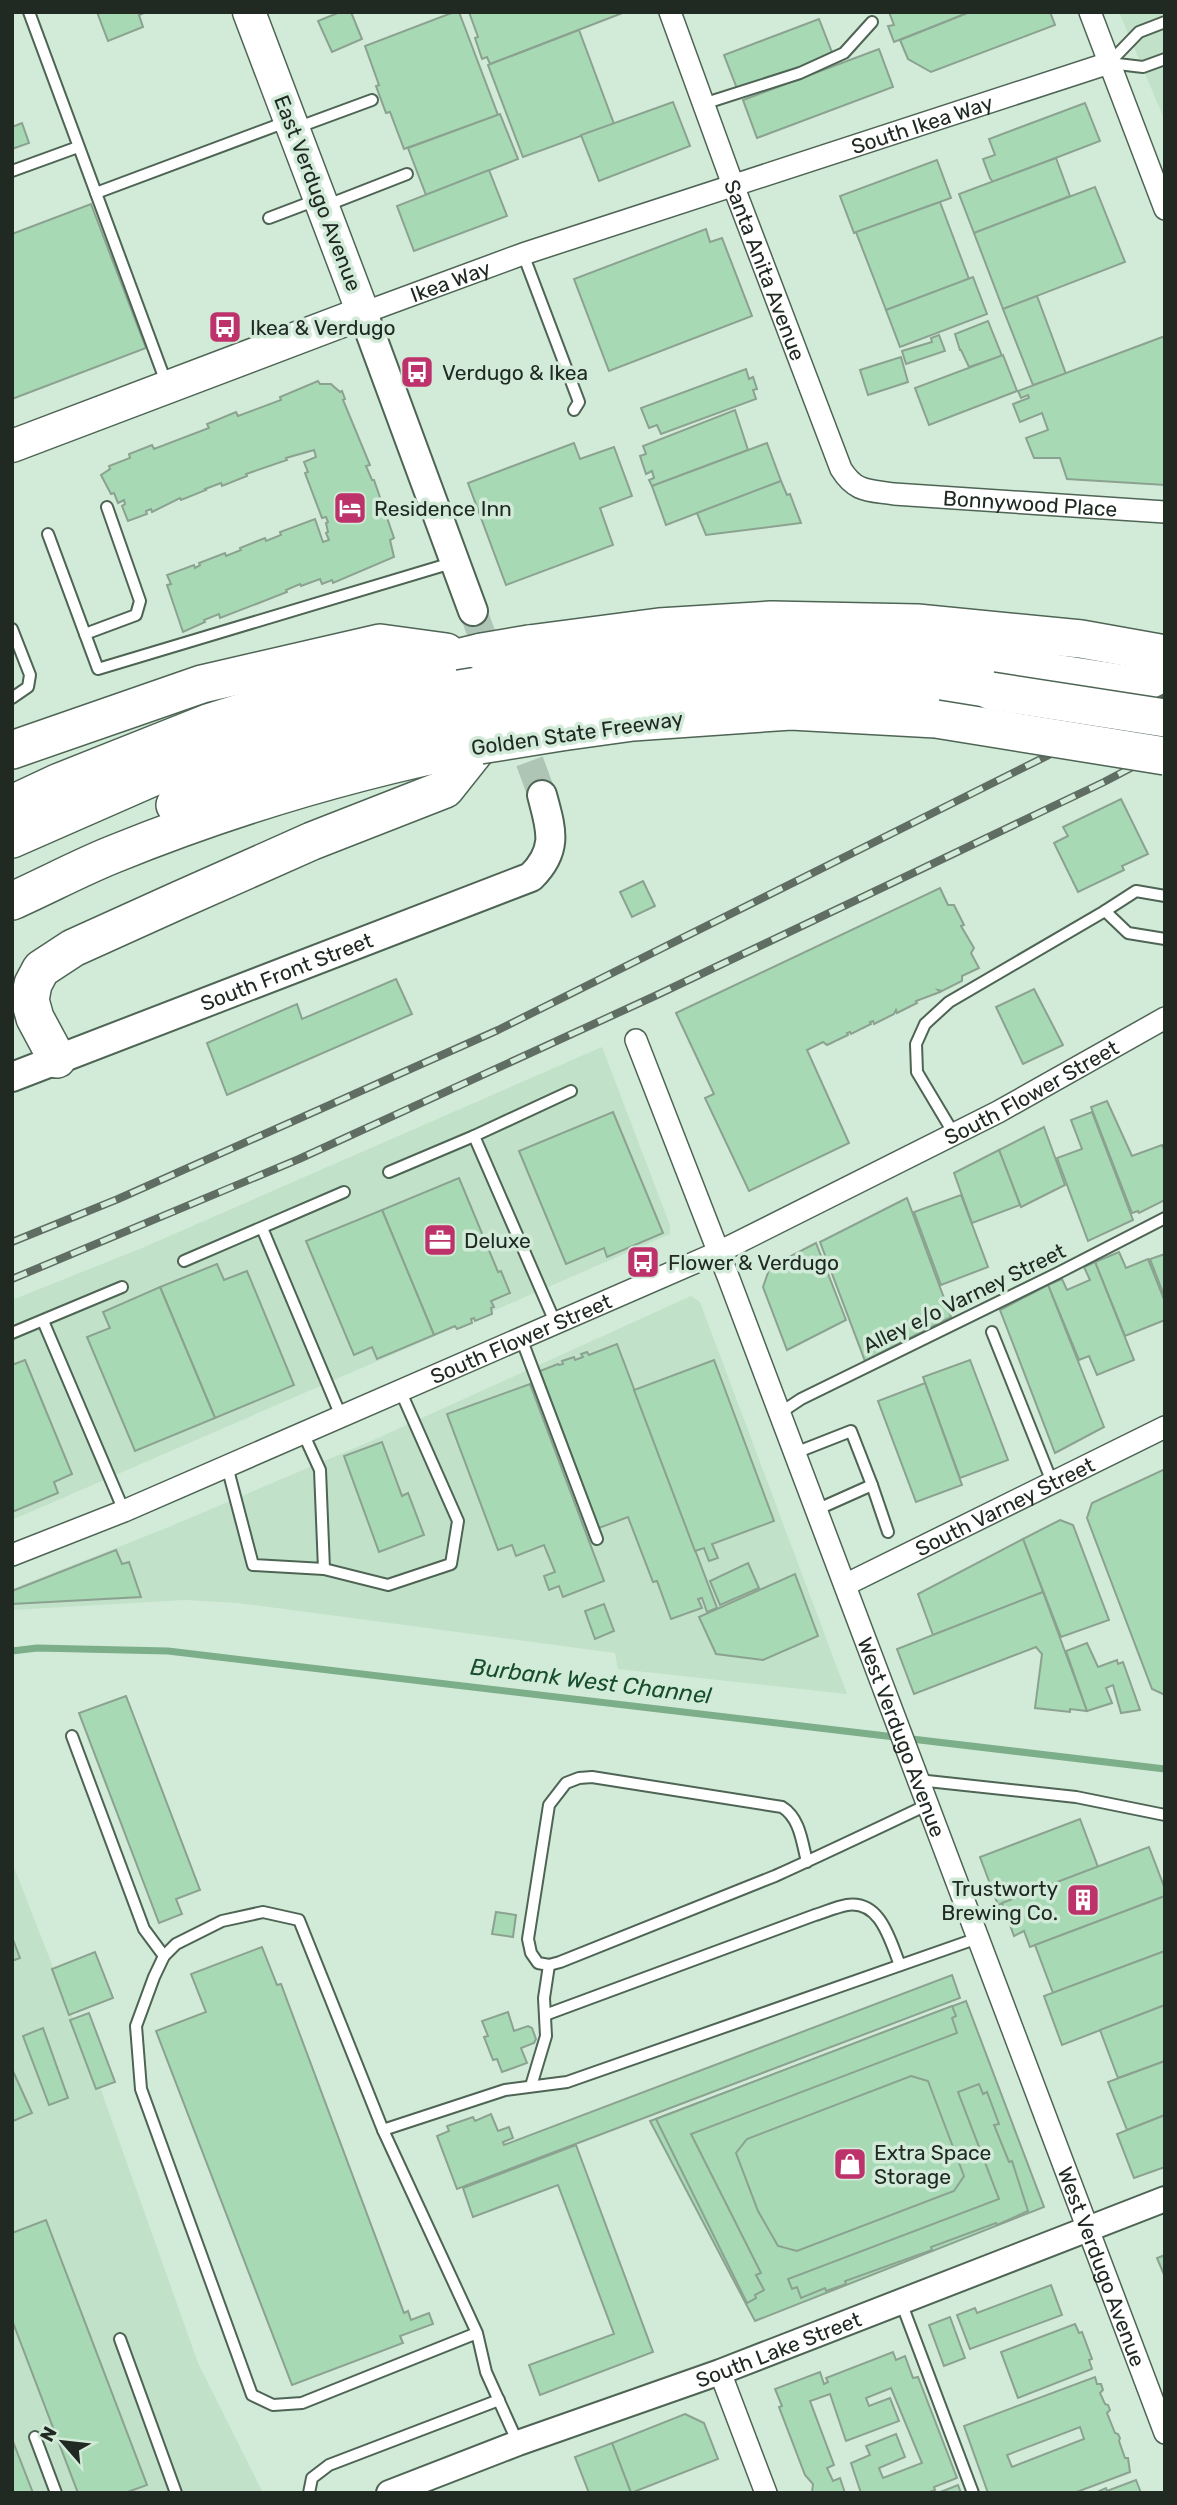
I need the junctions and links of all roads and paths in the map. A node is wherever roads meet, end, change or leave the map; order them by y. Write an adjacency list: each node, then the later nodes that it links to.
1 (29, 12): 12 (lane)
2 (249, 12): 11 (main road, East Verdugo Avenue)
3 (670, 12): 10 (street, Santa Anita Avenue)
4 (1090, 12): 8 (street)
5 (872, 22): 10 (lane)
6 (1165, 22): 8 (lane, South Ikea Way)
7 (1165, 59): 8 (lane, South Ikea Way)
8 (1109, 62): 15 (street, South Ikea Way); 18 (street)
9 (372, 100): 11 (lane)
10 (703, 104): 15 (street, Santa Anita Avenue)
11 (292, 125): 16 (lane); 17 (main road, East Verdugo Avenue)
12 (78, 147): 13 (lane); 16 (lane)
13 (12, 171)
14 (407, 174): 17 (lane)
15 (733, 186): 20 (street, Ikea Way); 25 (street, Santa Anita Avenue)
16 (96, 193): 22 (lane)
17 (321, 203): 19 (lane); 21 (main road, East Verdugo Avenue)
18 (1165, 209)
19 (269, 218)
20 (523, 254): 21 (street, Ikea Way); 23 (lane)
21 (363, 313): 22 (main road, Ikea Way); 29 (main road, East Verdugo Avenue)
22 (168, 387): 24 (main road, Ikea Way)
23 (574, 411)
24 (12, 446)
25 (894, 494): 27 (street, Bonnywood Place)
26 (107, 507): 32 (lane)
27 (1165, 512)
28 (48, 534): 32 (lane)
29 (455, 562): 30 (main road, East Verdugo Avenue); 32 (lane)
30 (473, 611)
31 (12, 629): 37 (lane)
32 (85, 634)
33 (1165, 654): 35 (highway, Golden State Freeway)
34 (461, 687): 35 (highway, Golden State Freeway, bridge); 35 (highway, Golden State Freeway, bridge); 39 (highway); 42 (highway, Golden State Freeway); 43 (highway); 45 (highway, Golden State Freeway); 50 (highway)
35 (545, 689): 36 (highway); 38 (highway, bridge); 40 (highway, Golden State Freeway, bridge)
36 (1165, 690)
37 (12, 698)
38 (1165, 718)
39 (12, 750)
40 (1165, 756)
41 (542, 795): 50 (main road, South Front Street)
42 (12, 804)
43 (12, 839)
44 (1165, 896): 46 (lane)
45 (12, 901)
46 (1105, 911): 47 (lane); 53 (lane)
47 (1165, 939)
48 (1165, 1018): 53 (street, South Flower Street)
49 (636, 1040): 59 (street, West Verdugo Avenue)
50 (57, 1059): 51 (main road, South Front Street)
51 (12, 1076)
52 (571, 1091): 54 (lane)
53 (954, 1134): 59 (street, South Flower Street)
54 (474, 1136): 55 (lane); 63 (lane)
55 (389, 1172)
56 (344, 1192): 58 (lane)
57 (1165, 1218): 68 (lane, Alley e/o Varney Street)
58 (262, 1227): 60 (lane); 69 (lane)
59 (719, 1252): 63 (street, South Flower Street); 68 (street, West Verdugo Avenue)
60 (184, 1261)
61 (122, 1287): 62 (lane)
62 (43, 1321): 65 (lane); 77 (lane)
63 (555, 1322): 66 (street, South Flower Street)
64 (992, 1332): 74 (lane)
65 (12, 1334)
66 (521, 1338): 67 (street, South Flower Street); 79 (lane)
67 (400, 1390): 69 (street, South Flower Street); 81 (lane)
68 (780, 1413): 72 (street, West Verdugo Avenue)
69 (341, 1416): 71 (street, South Flower Street)
70 (1165, 1427): 74 (street, South Varney Street)
71 (303, 1433): 73 (street, South Flower Street); 81 (lane)
72 (795, 1453): 75 (lane); 76 (street, West Verdugo Avenue)
73 (227, 1466): 77 (street, South Flower Street); 81 (lane)
74 (1052, 1482): 82 (street, South Varney Street)
75 (872, 1485): 76 (lane); 78 (lane)
76 (816, 1510): 82 (street, West Verdugo Avenue)
77 (124, 1511): 80 (street, South Flower Street)
78 (888, 1532)
79 (597, 1539)
80 (12, 1555)
81 (324, 1569)
82 (845, 1585): 84 (street, West Verdugo Avenue)
83 (72, 1736): 89 (lane)
84 (918, 1780): 85 (street, West Verdugo Avenue); 86 (lane)
85 (928, 1805): 87 (lane); 88 (street, West Verdugo Avenue)
86 (1165, 1815)
87 (807, 1862): 90 (lane); 90 (lane)
88 (978, 1938): 91 (lane); 96 (street, West Verdugo Avenue)
89 (164, 1956): 94 (lane); 98 (lane)
90 (549, 1965): 92 (lane)
91 (900, 1965): 92 (lane); 93 (lane)
92 (545, 2015): 93 (lane)
93 (531, 2086): 94 (lane)
94 (383, 2130): 98 (lane)
95 (1165, 2199): 96 (street, South Lake Street)
96 (1089, 2227): 97 (street, South Lake Street); 102 (street, West Verdugo Avenue)
97 (901, 2302): 100 (street, South Lake Street); 110 (lane)
98 (477, 2333): 101 (lane)
99 (120, 2339): 106 (lane)
100 (720, 2372): 104 (street, South Lake Street); 109 (street)
101 (499, 2400): 104 (lane); 107 (lane)
102 (1165, 2433)
103 (35, 2437): 105 (lane)
104 (518, 2443): 108 (street, South Lake Street)
105 (56, 2493)
106 (176, 2493)
107 (309, 2493)
108 (389, 2493)
109 (766, 2493)
110 (973, 2493)

